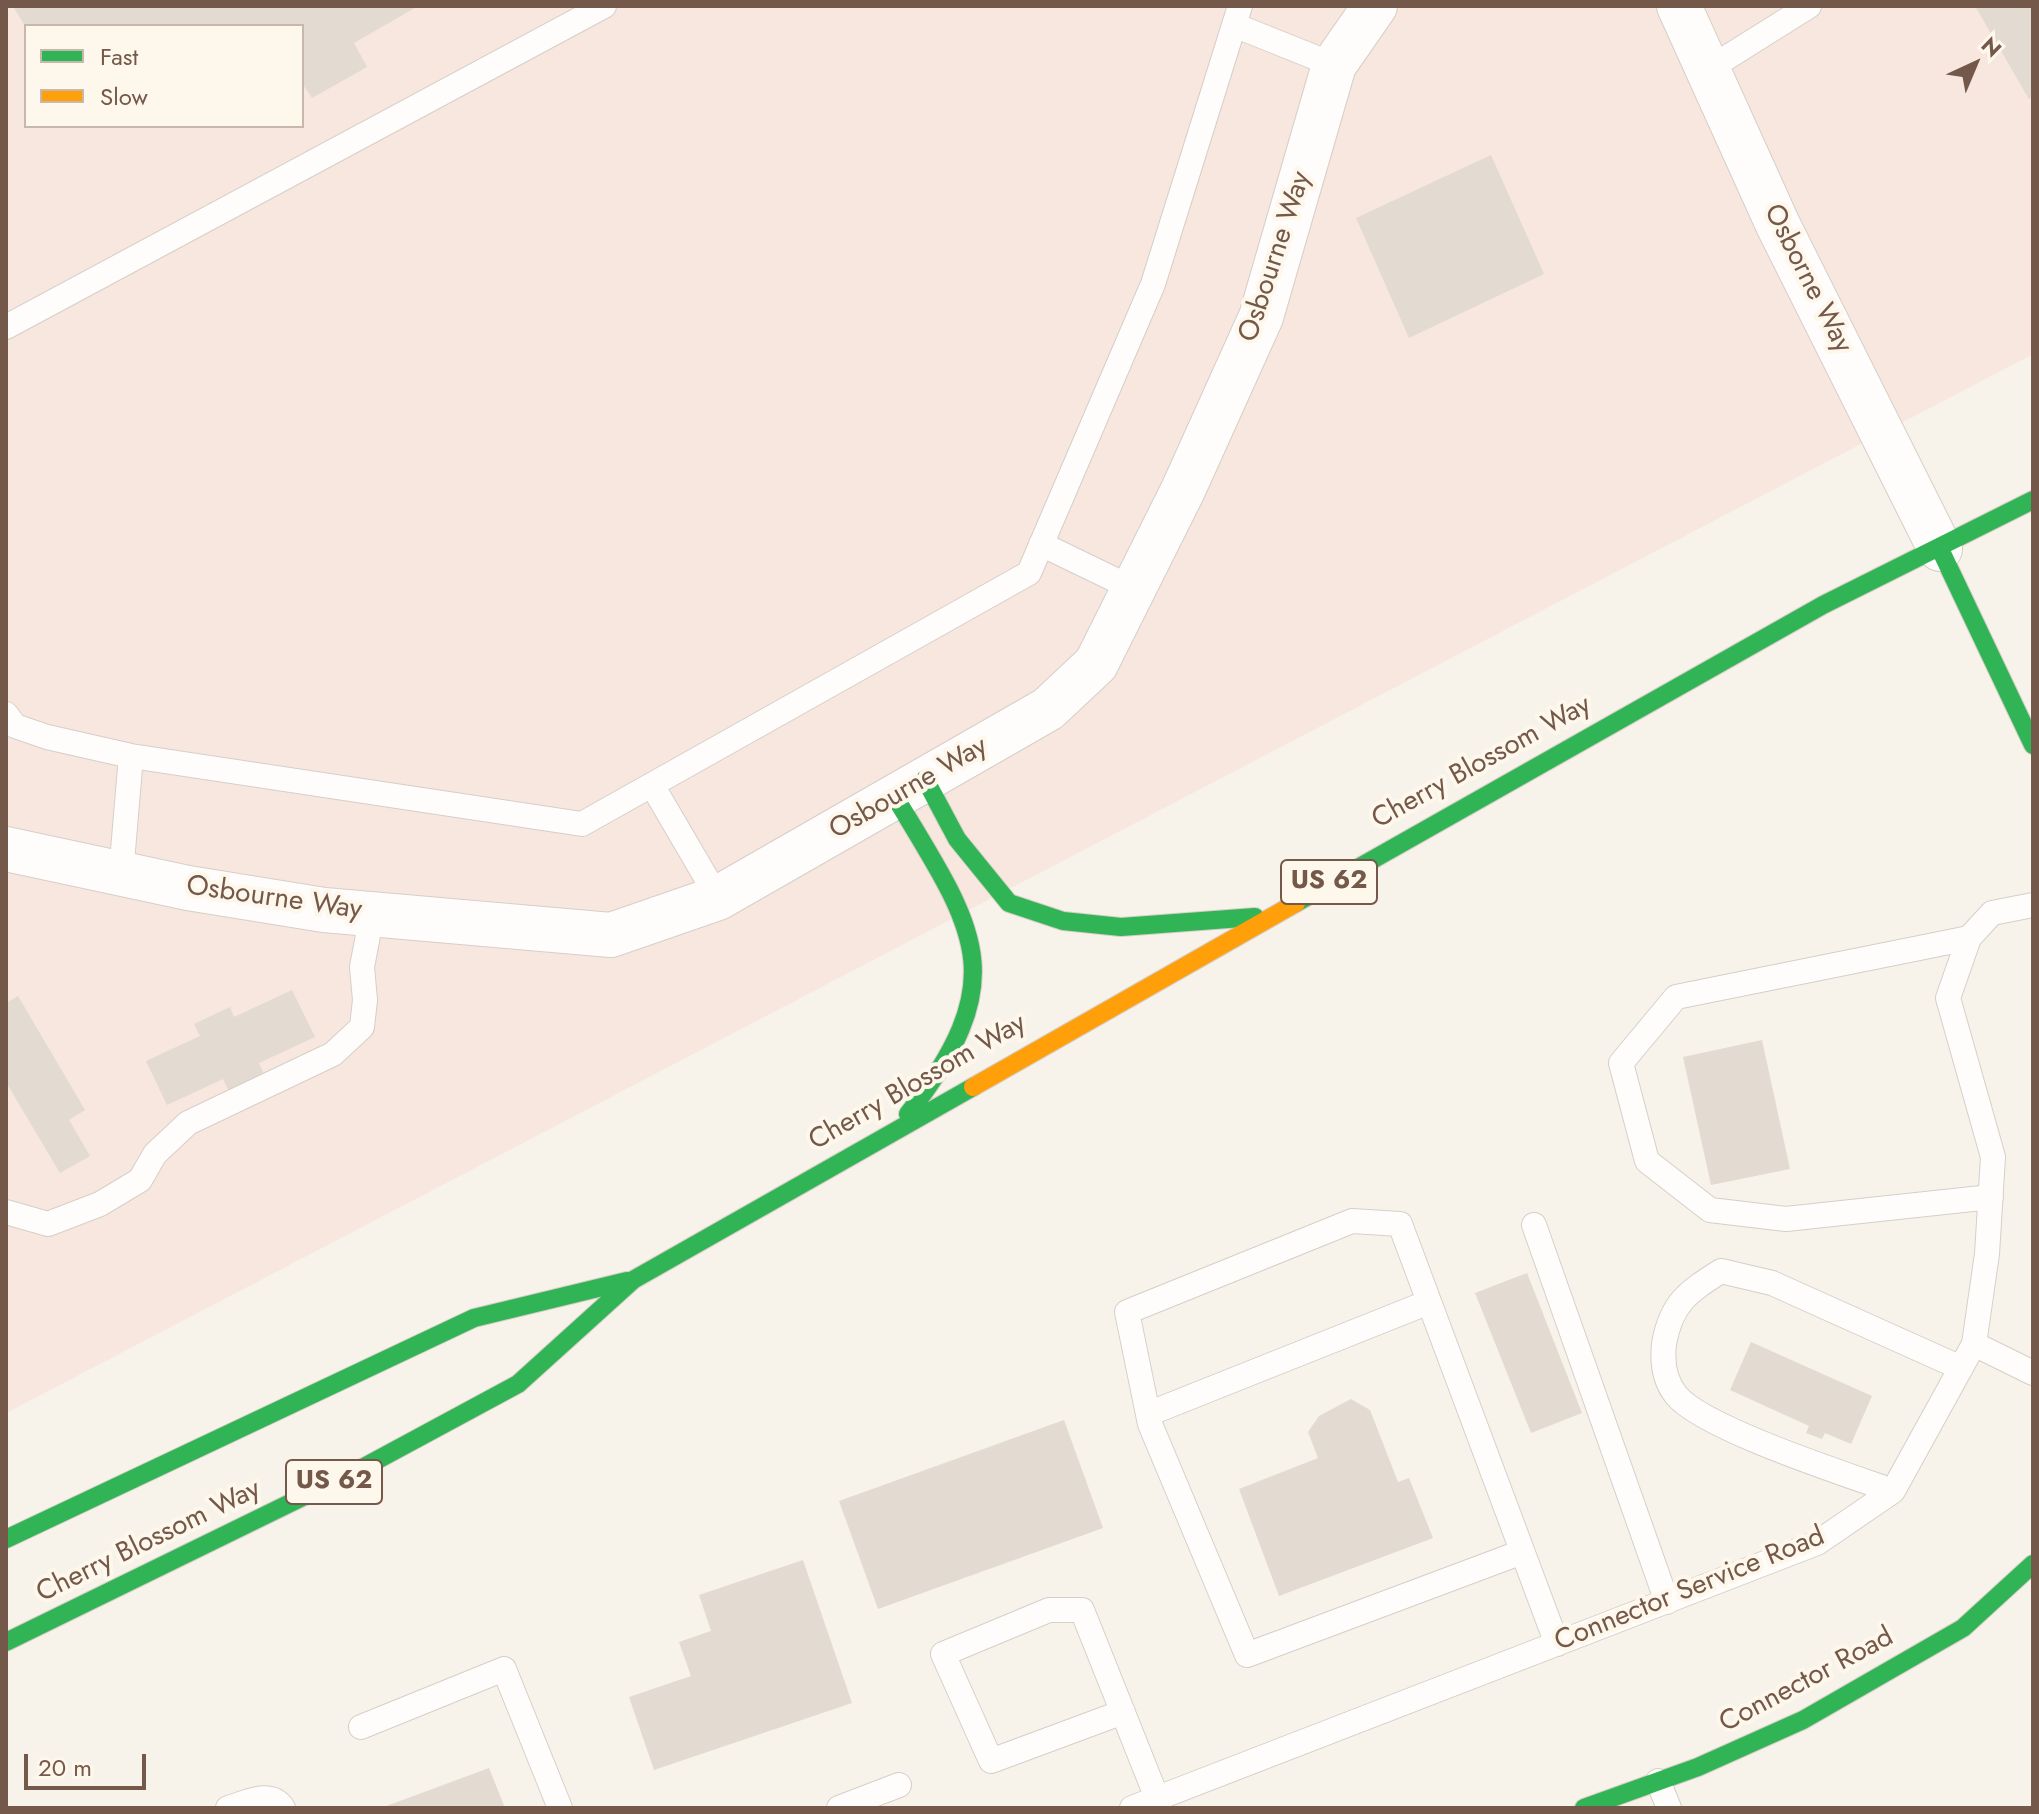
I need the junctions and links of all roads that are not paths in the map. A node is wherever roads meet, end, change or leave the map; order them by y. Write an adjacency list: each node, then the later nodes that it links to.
1 (604, 6): 8 (lane)
2 (1375, 6): 6 (street, Osbourne Way)
3 (1679, 6): 7 (street, Osborne Way)
4 (1809, 6): 7 (lane)
5 (1237, 16): 6 (lane); 10 (lane)
6 (1334, 65): 12 (street, Osbourne Way)
7 (1707, 70): 11 (street, Osborne Way)
8 (6, 327)
9 (2033, 500): 11 (main road, Cherry Blossom Way / US 62)
10 (1041, 544): 12 (lane); 16 (lane)
11 (1940, 549): 14 (main road); 23 (main road, Cherry Blossom Way / US 62)
12 (1136, 590): 17 (street, Osbourne Way)
13 (6, 714): 15 (lane)
14 (2033, 745)
15 (131, 756): 16 (lane); 19 (lane)
16 (652, 785): 20 (lane)
17 (910, 788): 20 (street, Osbourne Way); 23 (main road); 25 (main road)
18 (6, 849): 19 (street, Osbourne Way)
19 (121, 874): 22 (street, Osbourne Way)
20 (718, 898): 22 (street, Osbourne Way)
21 (2033, 905): 24 (lane, Connector Service Road)
22 (372, 914): 27 (lane)
23 (1269, 916): 25 (main road, Cherry Blossom Way / US 62)
24 (1969, 938): 26 (lane, Connector Service Road); 26 (lane)
25 (897, 1127): 29 (main road, Cherry Blossom Way / US 62)
26 (1991, 1197): 31 (lane, Connector Service Road)
27 (6, 1212)
28 (1534, 1225): 39 (lane)
29 (633, 1280): 36 (main road, Cherry Blossom Way / US 62); 40 (main road, Cherry Blossom Way / US 62)
30 (1429, 1302): 34 (lane); 34 (lane); 37 (lane)
31 (1974, 1344): 32 (lane, Connector Service Road); 33 (lane)
32 (1961, 1368): 35 (lane, Connector Service Road); 35 (lane)
33 (2033, 1373)
34 (1148, 1414): 37 (lane)
35 (1893, 1491): 39 (lane, Connector Service Road)
36 (6, 1539)
37 (1522, 1552): 41 (lane)
38 (2033, 1564): 44 (main road, Connector Road)
39 (1667, 1602): 41 (lane, Connector Service Road)
40 (6, 1642)
41 (1557, 1644): 46 (lane, Connector Service Road)
42 (1123, 1712): 42 (lane); 46 (lane)
43 (361, 1727): 49 (lane)
44 (1658, 1781): 52 (main road, Connector Road); 53 (lane)
45 (899, 1785): 50 (lane)
46 (1157, 1798): 51 (lane, Connector Service Road)
47 (228, 1808): 48 (lane)
48 (283, 1808)
49 (560, 1808)
50 (839, 1808)
51 (1132, 1808)
52 (1584, 1808)
53 (1669, 1808)

